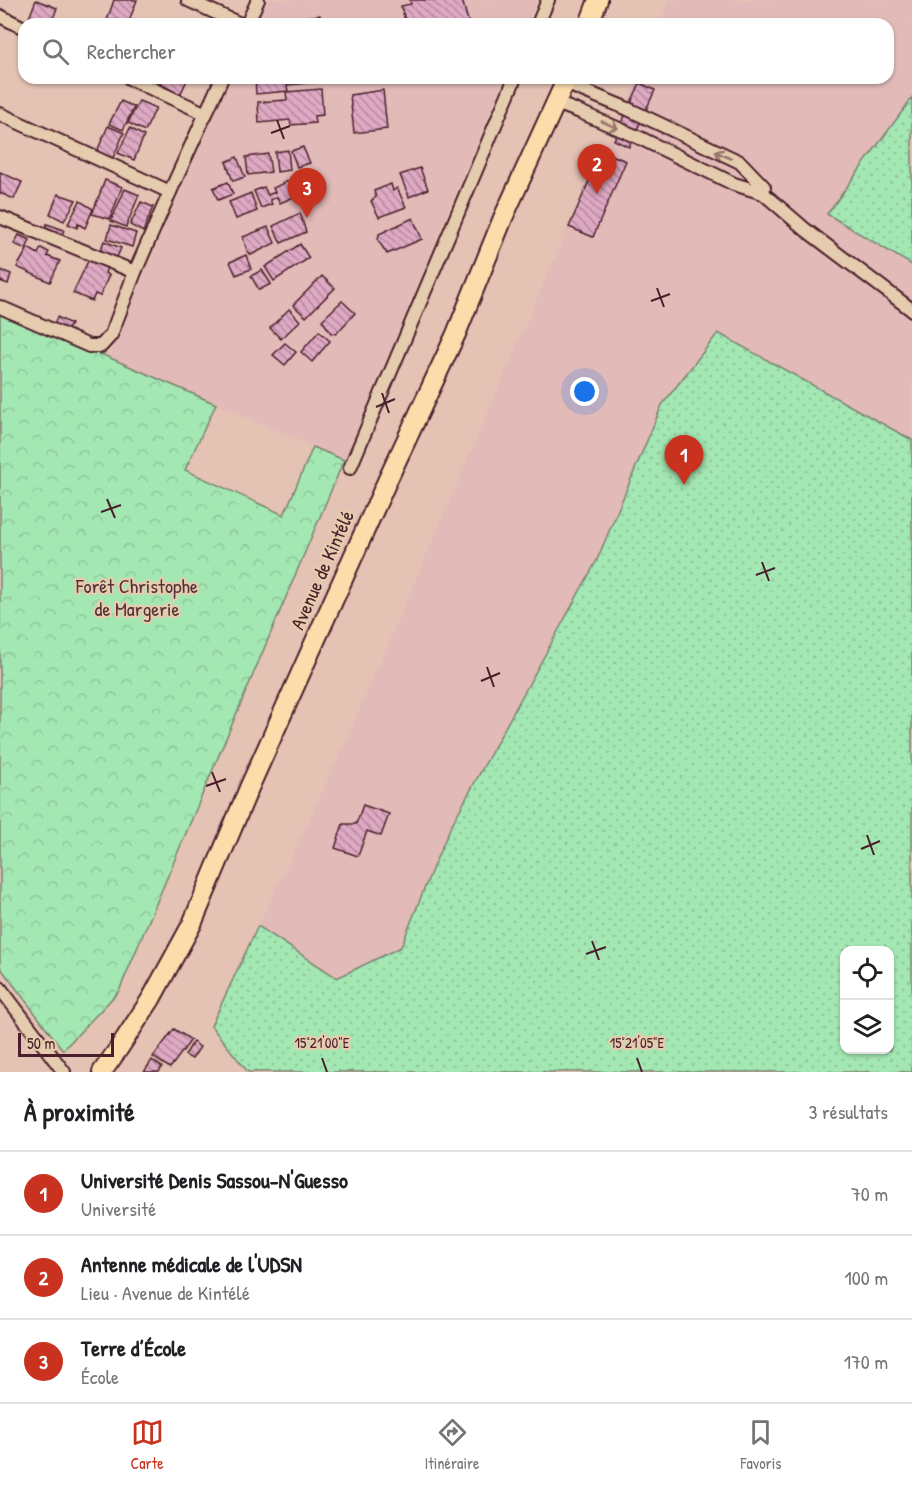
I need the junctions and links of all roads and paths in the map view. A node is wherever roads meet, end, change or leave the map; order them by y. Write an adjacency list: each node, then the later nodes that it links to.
1 (188, 0): 6 (street)
2 (258, 0): 7 (street)
3 (548, 0): 8 (street)
4 (598, 0): 9 (main road)
5 (0, 16): 10 (street)
6 (227, 18)
7 (250, 18)
8 (540, 18)
9 (591, 18)
10 (18, 25)
11 (142, 84): 19 (street)
12 (219, 84): 19 (street)
13 (512, 84): 27 (street)
14 (567, 84): 16 (main road, Avenue de Kintélé)
15 (574, 84): 22 (street, one-way to 15)
16 (556, 103): 17 (street); 20 (main road, Avenue de Kintélé)
17 (576, 110): 20 (street); 22 (street, one-way to 22)
18 (0, 114): 21 (street)
19 (206, 114): 21 (street)
20 (548, 120): 30 (main road, Avenue de Kintélé)
21 (170, 192): 24 (street)
22 (763, 193): 26 (street)
23 (0, 217): 24 (street)
24 (135, 272): 25 (street)
25 (0, 307)
26 (912, 310)
27 (350, 468)
28 (0, 988): 29 (street)
29 (64, 1072)
30 (102, 1072)

